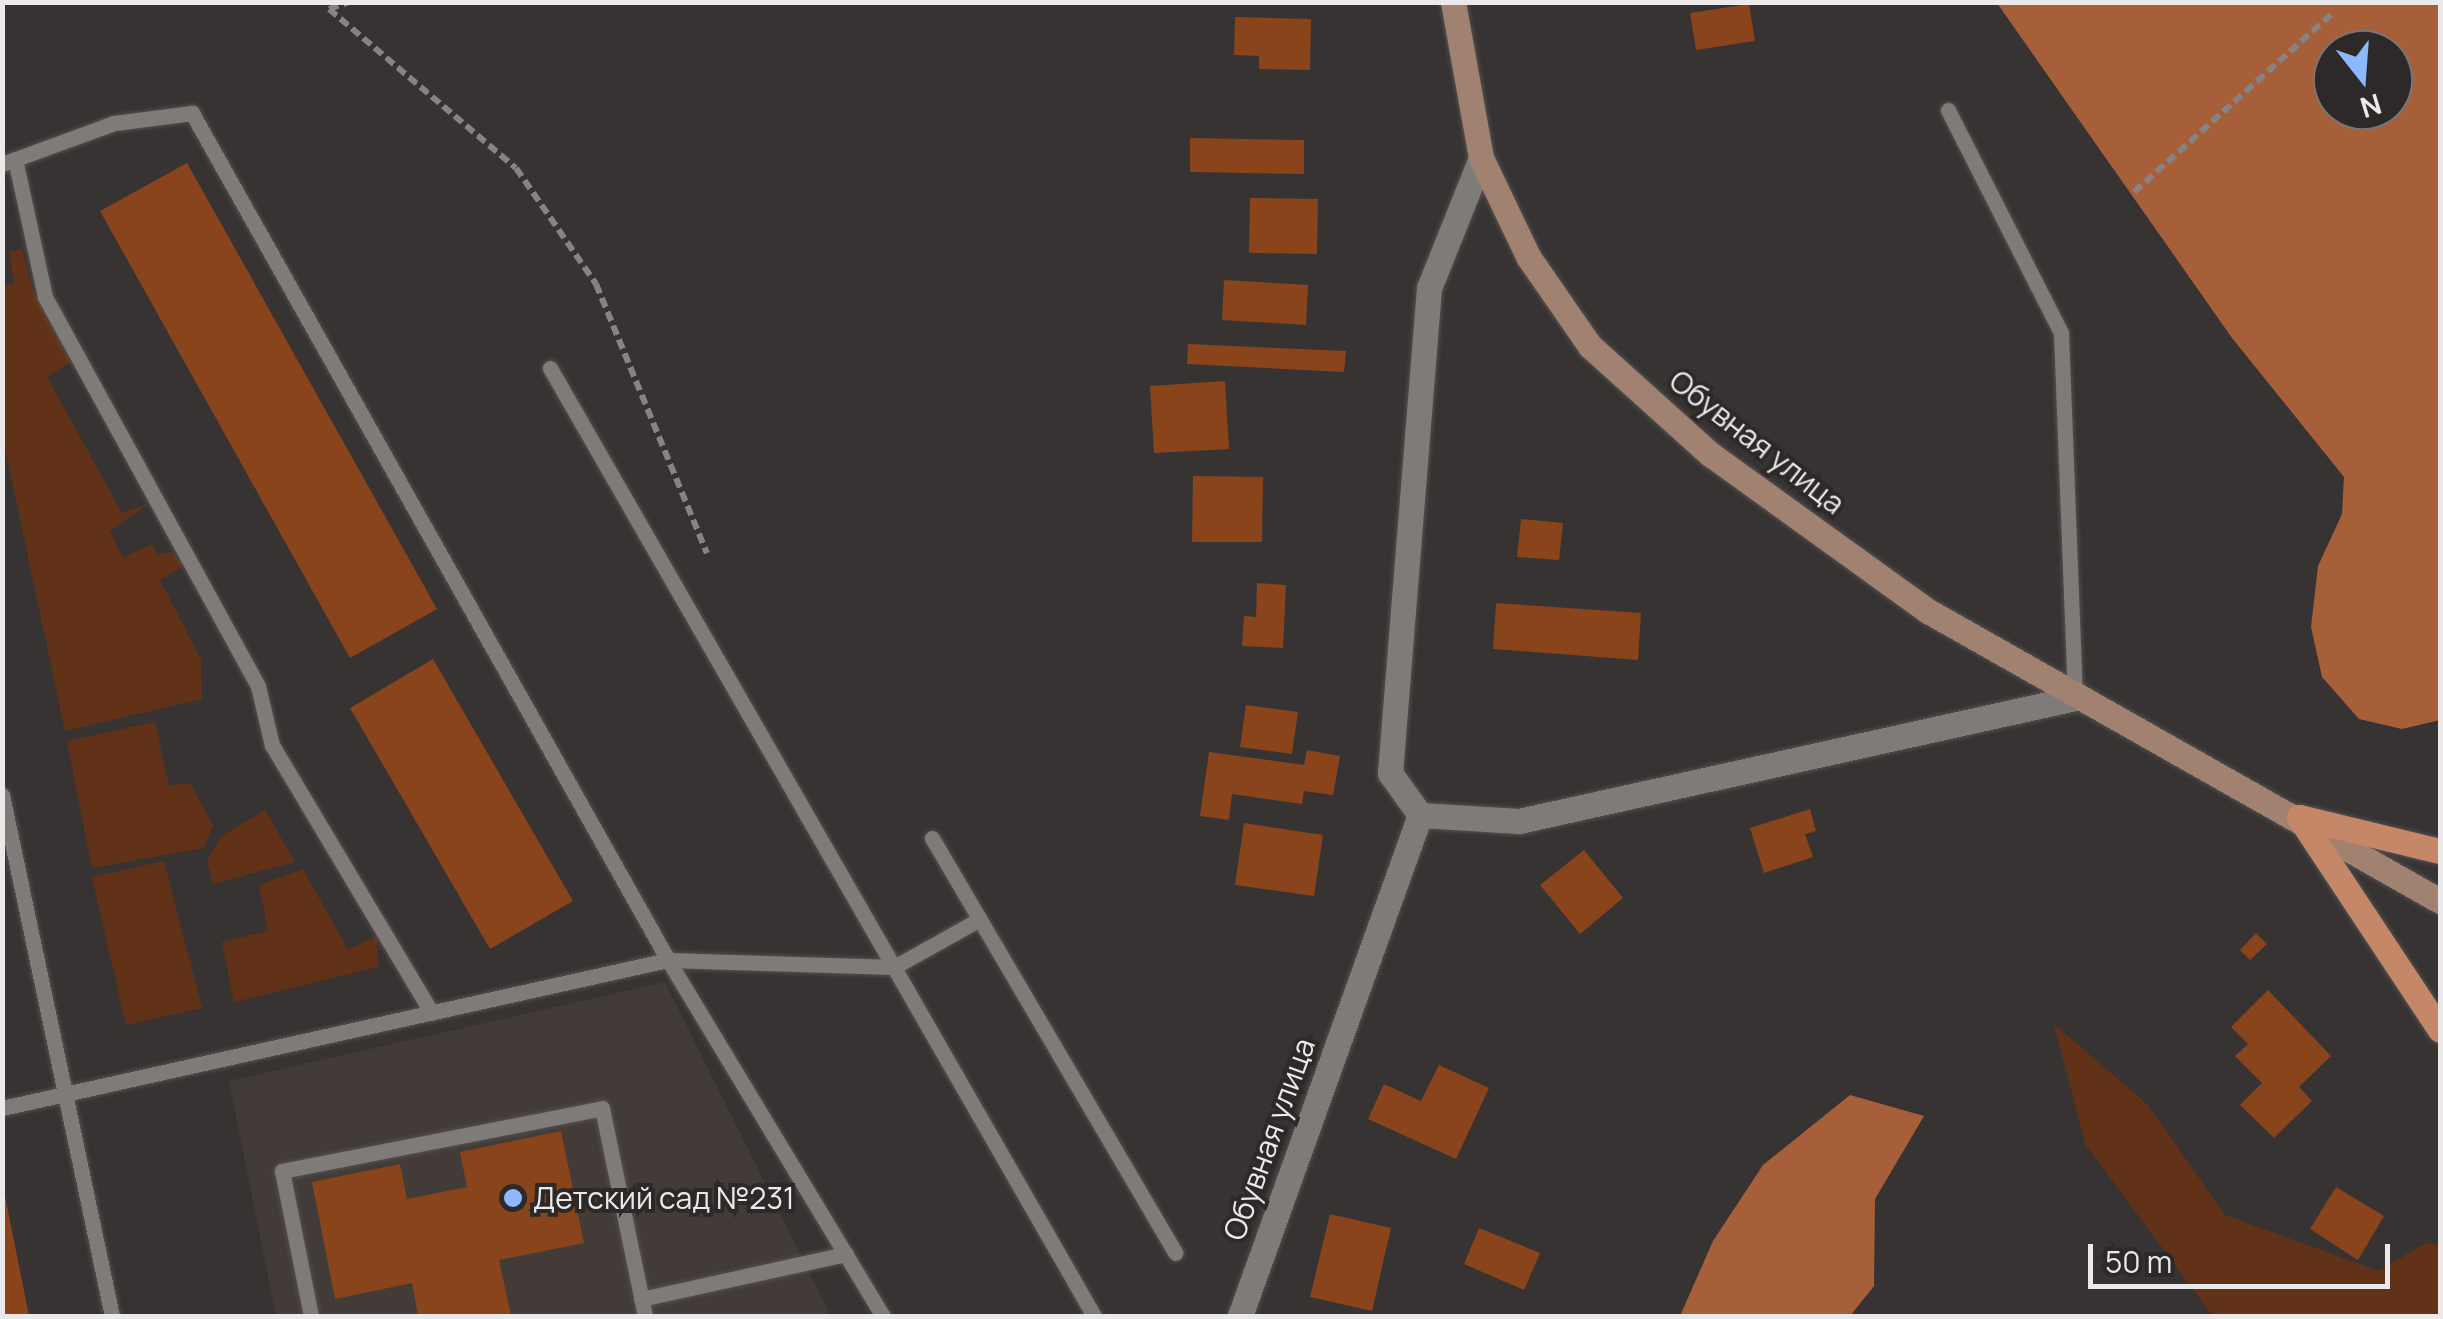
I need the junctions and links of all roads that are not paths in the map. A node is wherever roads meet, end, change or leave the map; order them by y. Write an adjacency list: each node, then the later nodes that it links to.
1 (1453, 2): 3 (main road, Обувная улица)
2 (1948, 110): 6 (lane)
3 (1481, 158): 6 (main road, Обувная улица); 8 (street)
4 (8, 162): 14 (lane); 16 (lane)
5 (550, 368): 15 (lane)
6 (2074, 698): 8 (street); 9 (main road, Обувная улица)
7 (2, 795): 18 (lane)
8 (1420, 815): 28 (street, Обувная улица)
9 (2299, 817): 11 (main road); 12 (main road, Обувная улица); 17 (main road)
10 (932, 838): 13 (lane)
11 (2440, 851)
12 (2440, 902)
13 (980, 919): 15 (lane); 20 (lane)
14 (668, 960): 15 (lane); 16 (lane); 21 (lane)
15 (894, 967): 27 (lane)
16 (432, 1013): 18 (lane)
17 (2440, 1030)
18 (66, 1095): 19 (lane); 23 (lane)
19 (2, 1108)
20 (1176, 1253)
21 (846, 1254): 22 (lane); 26 (lane)
22 (642, 1299): 24 (lane); 25 (lane)
23 (112, 1316)
24 (311, 1316)
25 (645, 1316)
26 (882, 1316)
27 (1094, 1316)
28 (1240, 1316)

